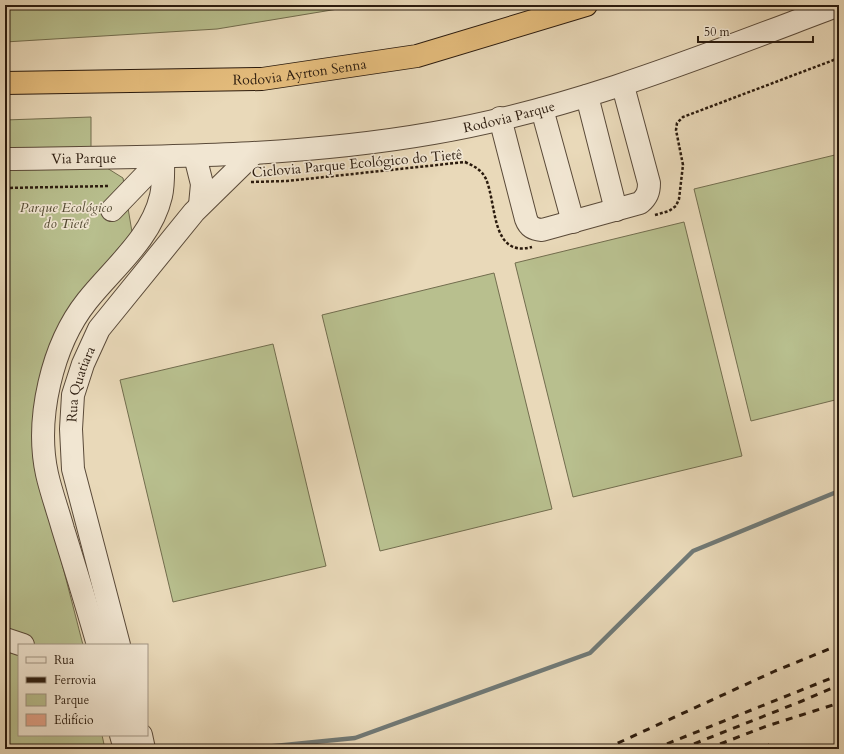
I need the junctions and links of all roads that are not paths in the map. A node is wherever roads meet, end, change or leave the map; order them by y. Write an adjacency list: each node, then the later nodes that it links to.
1 (586, 5): 3 (highway, Rodovia Ayrton Senna)
2 (839, 5): 4 (street, Rodovia Parque)
3 (5, 83)
4 (622, 86): 5 (street, Rodovia Parque); 14 (street)
5 (587, 96): 6 (street, Rodovia Parque); 14 (street)
6 (542, 109): 7 (street, Rodovia Parque); 16 (street)
7 (500, 118): 8 (street, Rodovia Parque); 16 (street)
8 (253, 154): 9 (street, Rodovia Parque); 12 (street, Rua Quatiara)
9 (195, 156): 10 (street, Rodovia Parque); 12 (street)
10 (163, 157): 11 (street, Via Parque); 13 (street); 15 (street, Rua Quatiara)
11 (5, 159)
12 (197, 209): 15 (street); 18 (street, Rua Quatiara)
13 (112, 210)
14 (616, 210): 16 (street)
15 (157, 212): 17 (street, Rua Quatiara)
16 (573, 222)
17 (140, 239): 18 (street); 21 (street, Rua Quatiara)
18 (162, 252): 21 (street, Rua Quatiara)
19 (5, 639): 20 (street)
20 (20, 644)
21 (110, 644)
22 (121, 736): 24 (street)
23 (141, 736): 25 (street)
24 (125, 749)
25 (144, 749)

